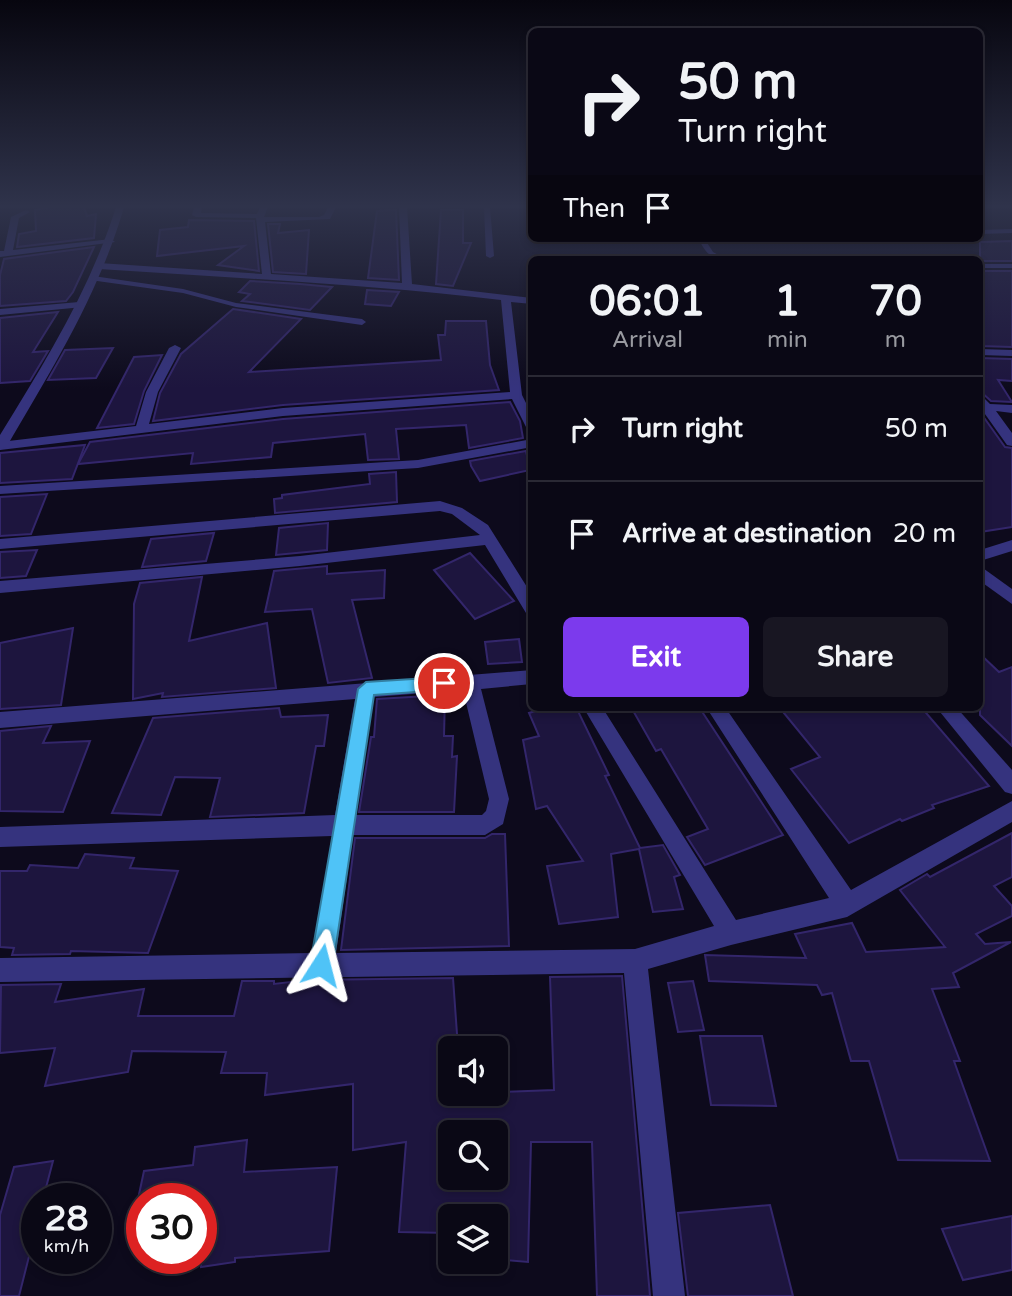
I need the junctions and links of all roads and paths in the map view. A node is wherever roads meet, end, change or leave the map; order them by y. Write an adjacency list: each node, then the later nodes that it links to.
1 (98, 267): 5 (street)
2 (118, 267): 6 (street)
3 (266, 267): 6 (street)
4 (406, 267): 7 (street)
5 (93, 278): 10 (street); 12 (lane)
6 (267, 279): 7 (street)
7 (407, 286): 8 (street)
8 (506, 298): 9 (street); 16 (street)
9 (528, 301)
10 (79, 305): 11 (street); 23 (street)
11 (0, 313)
12 (362, 322)
13 (175, 348): 20 (street)
14 (983, 352): 15 (street)
15 (1012, 353)
16 (516, 395): 19 (street); 20 (street)
17 (984, 402): 18 (street); 21 (street)
18 (1012, 409)
19 (528, 419)
20 (141, 429): 23 (street)
21 (1012, 442)
22 (528, 444): 24 (street)
23 (0, 446)
24 (0, 490)
25 (490, 539): 26 (street); 30 (street); 32 (street)
26 (0, 544)
27 (1012, 545): 28 (street)
28 (983, 555)
29 (983, 574): 31 (street)
30 (0, 587)
31 (1012, 598)
32 (528, 602)
33 (528, 677): 34 (street)
34 (470, 682): 35 (street); 42 (street)
35 (366, 689): 39 (street); 42 (street)
36 (594, 711): 45 (street)
37 (718, 711): 44 (street)
38 (948, 711): 40 (street)
39 (0, 720)
40 (1012, 785)
41 (1012, 811): 44 (street)
42 (344, 825): 43 (street); 47 (street)
43 (0, 837)
44 (847, 905): 45 (street)
45 (731, 933): 46 (street)
46 (635, 961): 47 (street); 49 (street)
47 (321, 965): 48 (street)
48 (0, 970)
49 (669, 1296)

